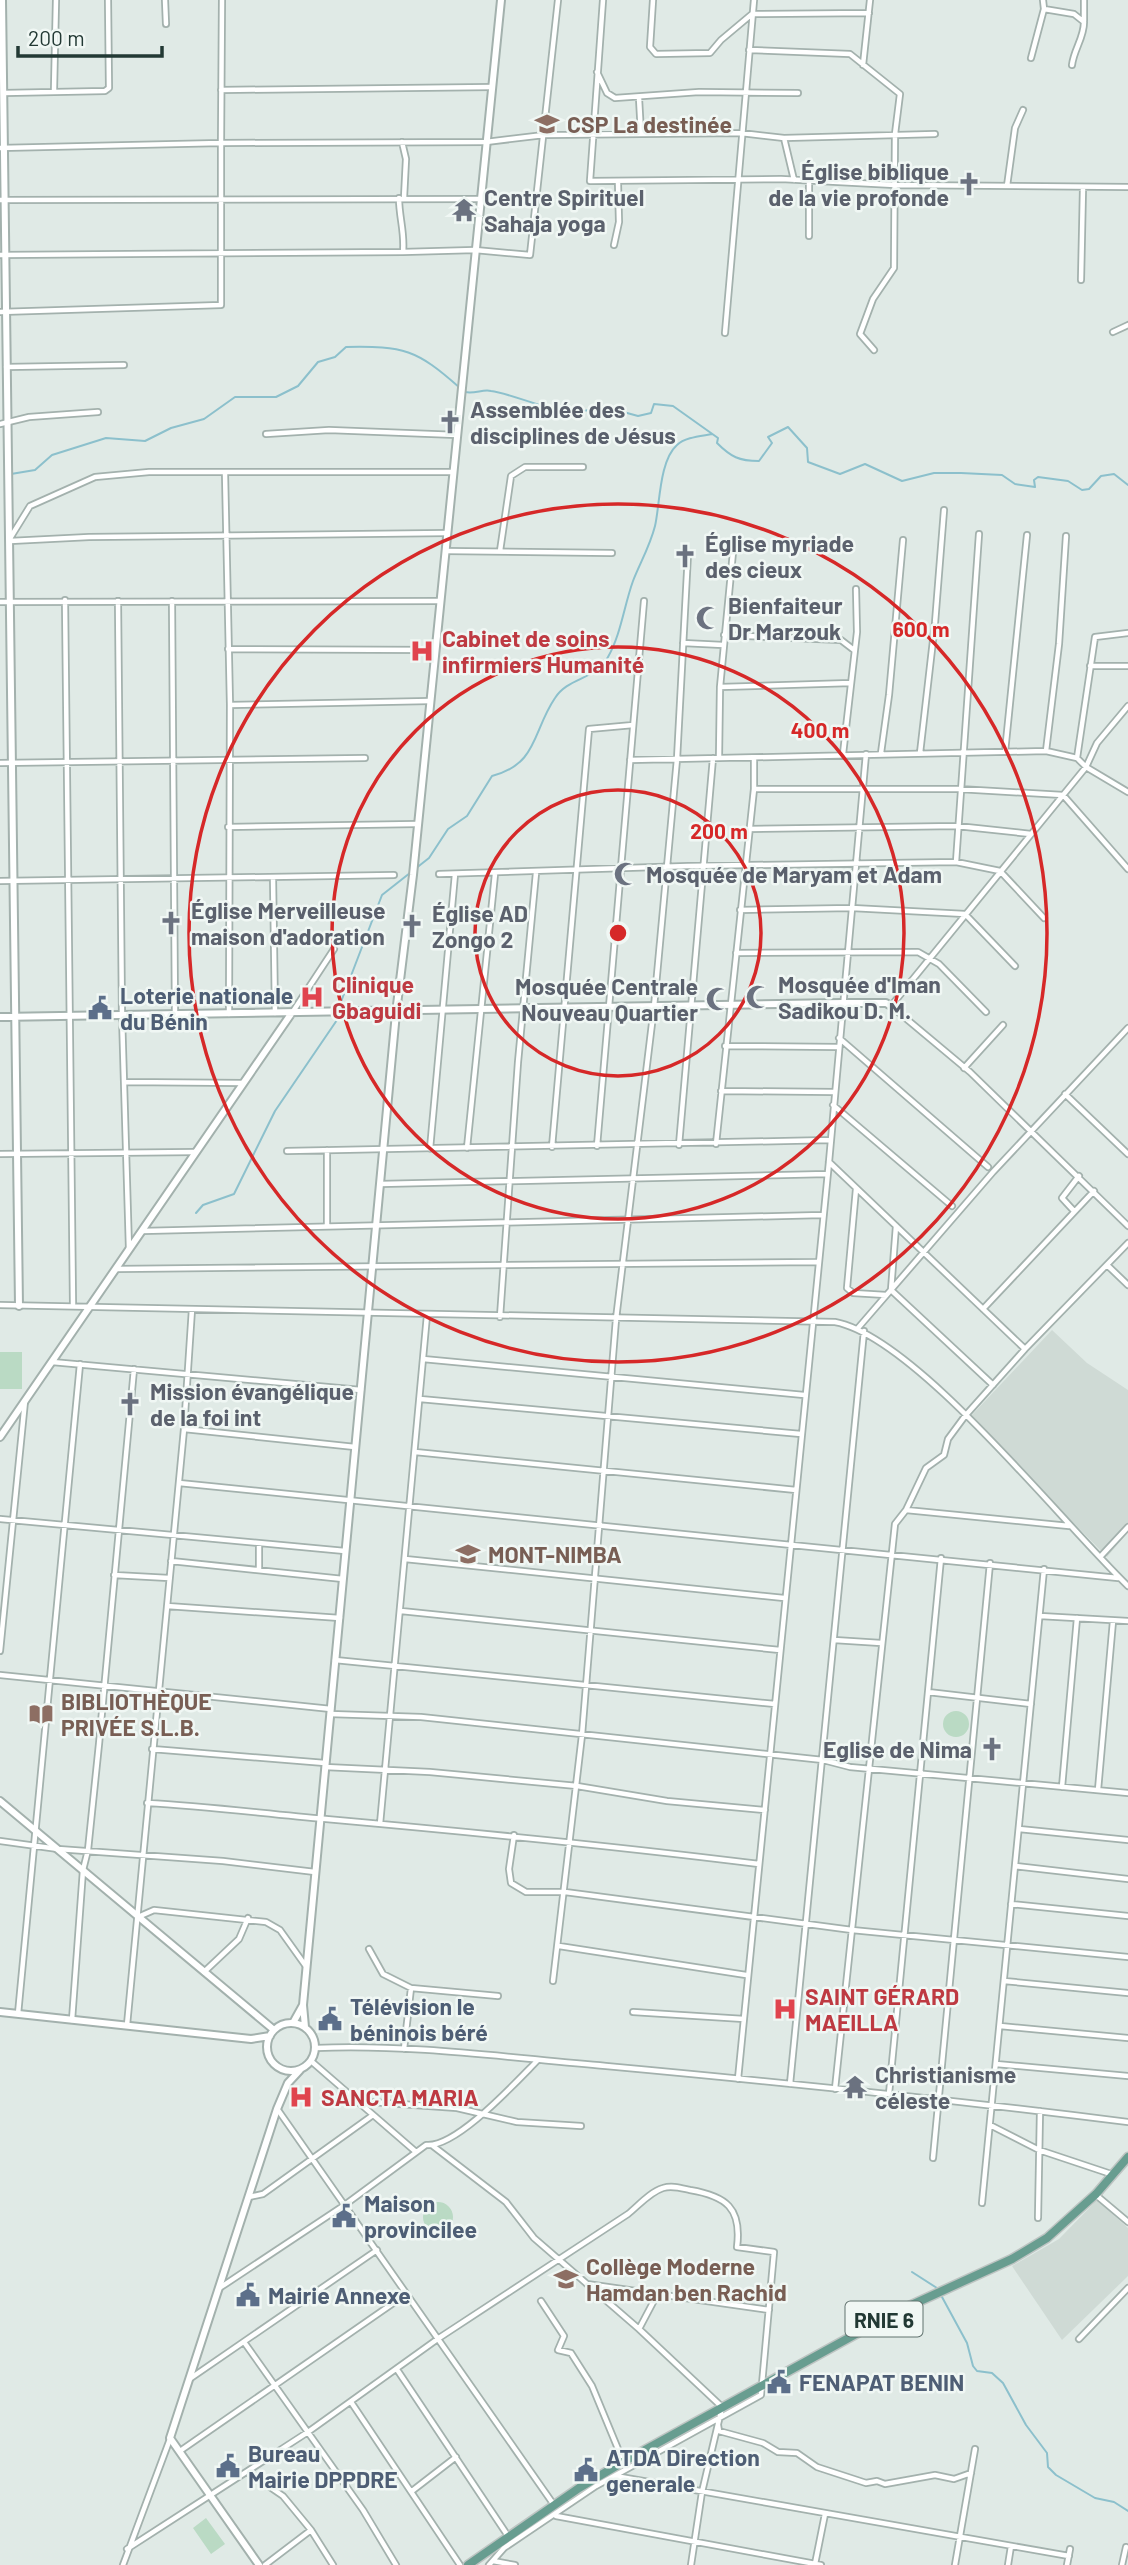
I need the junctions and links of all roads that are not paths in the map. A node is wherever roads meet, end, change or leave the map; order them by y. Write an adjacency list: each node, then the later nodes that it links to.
1 (2, 0): 27 (street)
2 (56, 0): 25 (street)
3 (108, 0): 25 (street)
4 (165, 0): 18 (street)
5 (222, 0): 26 (street)
6 (501, 0): 24 (street)
7 (558, 0): 36 (street)
8 (603, 0): 23 (street)
9 (653, 0): 16 (street)
10 (754, 0): 16 (street)
11 (870, 0): 15 (street)
12 (1043, 0): 14 (street)
13 (1084, 0): 17 (street)
14 (1044, 9): 17 (street); 20 (street)
15 (869, 13): 16 (street); 22 (street)
16 (752, 14): 19 (street)
17 (1084, 22): 21 (street)
18 (166, 24)
19 (749, 50): 22 (street); 29 (street)
20 (1031, 58)
21 (1072, 65)
22 (863, 66): 34 (street)
23 (597, 71): 30 (street); 37 (street)
24 (492, 87): 26 (street); 40 (street)
25 (54, 90): 27 (street)
26 (221, 90): 41 (street)
27 (4, 93): 42 (street)
28 (798, 93): 29 (street)
29 (745, 94): 30 (street); 32 (street)
30 (639, 98): 33 (street)
31 (1023, 110): 48 (street)
32 (741, 132): 33 (street); 38 (street); 43 (street)
33 (641, 134): 37 (street)
34 (895, 134): 35 (street); 38 (street); 47 (street)
35 (935, 134)
36 (544, 135): 37 (street); 40 (street); 57 (street)
37 (591, 136): 46 (street)
38 (785, 138): 44 (street)
39 (402, 142): 40 (street); 41 (street); 51 (street)
40 (486, 142): 53 (street)
41 (220, 143): 42 (street); 52 (street)
42 (2, 148): 54 (street)
43 (737, 180): 44 (street); 46 (street); 65 (street)
44 (794, 180): 45 (street)
45 (810, 182): 47 (street); 55 (street)
46 (618, 183): 56 (street)
47 (895, 185): 48 (street); 66 (street)
48 (1007, 186): 50 (street)
49 (1128, 187): 50 (street)
50 (1083, 188): 61 (street)
51 (401, 198): 52 (street); 53 (street); 58 (street)
52 (219, 199): 54 (street); 59 (street)
53 (480, 199): 57 (street)
54 (2, 200): 60 (street)
55 (808, 236)
56 (614, 245)
57 (475, 250): 58 (street); 72 (street)
58 (403, 252): 59 (street)
59 (220, 253): 60 (street); 62 (street)
60 (2, 255): 62 (street)
61 (1081, 280)
62 (2, 312): 68 (street)
63 (1128, 325): 64 (street)
64 (1113, 332)
65 (724, 334)
66 (874, 350)
67 (124, 365): 68 (street)
68 (5, 367): 70 (street)
69 (98, 412): 70 (street)
70 (3, 423): 83 (street)
71 (266, 434): 72 (street)
72 (457, 435): 74 (street)
73 (583, 467): 85 (street)
74 (453, 472): 75 (street); 77 (street)
75 (225, 473): 79 (street); 83 (street)
76 (944, 510): 117 (street)
77 (447, 533): 79 (street); 84 (street)
78 (979, 534): 114 (street)
79 (225, 535): 83 (street); 97 (street)
80 (1027, 535): 115 (street)
81 (1066, 536): 113 (street)
82 (903, 540): 116 (street)
83 (9, 541): 96 (street)
84 (445, 551): 85 (street); 94 (street)
85 (500, 551): 87 (street)
86 (733, 552): 99 (street)
87 (612, 553)
88 (688, 554): 100 (street)
89 (856, 589): 104 (street)
90 (65, 600): 92 (street); 96 (street); 125 (street)
91 (0, 601): 96 (street)
92 (118, 601): 93 (street); 126 (street)
93 (172, 601): 97 (street); 127 (street)
94 (441, 601): 97 (street); 103 (street)
95 (644, 601): 112 (street)
96 (9, 602): 131 (street)
97 (226, 602): 102 (street)
98 (1128, 633): 106 (street)
99 (724, 635): 101 (street); 104 (street)
100 (683, 643): 101 (street); 122 (street)
101 (723, 645): 108 (street)
102 (228, 649): 103 (street); 110 (street)
103 (435, 650): 109 (street)
104 (855, 650): 107 (street)
105 (1128, 666): 106 (street)
106 (1090, 667): 124 (street)
107 (850, 683): 108 (street); 118 (street)
108 (720, 687): 120 (street)
109 (430, 701): 110 (street); 138 (street)
110 (230, 705): 128 (street)
111 (1128, 706): 132 (street)
112 (633, 725): 129 (street); 151 (street)
113 (1046, 751): 115 (street); 124 (street)
114 (962, 752): 115 (street); 117 (street); 135 (street)
115 (1006, 752)
116 (881, 753): 117 (street); 119 (street)
117 (920, 753)
118 (843, 754): 119 (street); 123 (street)
119 (866, 754): 133 (street)
120 (716, 757): 122 (street); 123 (street); 147 (street)
121 (365, 758): 128 (street)
122 (677, 758): 129 (street); 146 (street)
123 (754, 758): 134 (street)
124 (1077, 758): 132 (street)
125 (65, 760): 126 (street); 131 (street); 162 (street)
126 (119, 760): 127 (street); 161 (street)
127 (174, 760): 128 (street); 159 (street)
128 (227, 760): 140 (street)
129 (630, 760): 149 (street)
130 (0, 763): 131 (street)
131 (12, 763): 164 (street)
132 (1086, 767): 136 (street); 137 (street)
133 (863, 788): 134 (street); 135 (street); 141 (street)
134 (754, 789): 142 (street)
135 (959, 789): 137 (street); 139 (street)
136 (1128, 792)
137 (1063, 795): 143 (street); 150 (street)
138 (416, 824): 140 (street); 185 (street)
139 (957, 825): 141 (street); 143 (street); 144 (street)
140 (228, 827): 160 (street)
141 (859, 827): 142 (street); 145 (street)
142 (749, 829): 148 (street)
143 (1031, 834): 152 (street)
144 (956, 862): 145 (street); 152 (street)
145 (856, 865): 148 (street); 165 (street)
146 (667, 866): 147 (street); 149 (street); 177 (street)
147 (705, 866): 148 (street); 178 (street)
148 (744, 866): 166 (street)
149 (621, 867): 151 (street); 179 (street)
150 (1128, 869)
151 (579, 870): 153 (street); 180 (street)
152 (1000, 871): 167 (street); 168 (street)
153 (536, 873): 156 (street); 181 (street)
154 (439, 874): 155 (street)
155 (455, 874): 156 (street); 183 (street)
156 (495, 874): 182 (street)
157 (394, 875): 158 (street)
158 (273, 877): 160 (street); 187 (street)
159 (175, 878): 160 (street); 161 (street); 189 (street)
160 (228, 878): 186 (street)
161 (121, 879): 162 (street); 191 (street)
162 (68, 880): 164 (street); 190 (street)
163 (0, 881): 164 (street)
164 (13, 881): 193 (street)
165 (852, 908): 166 (street); 167 (street); 170 (street)
166 (740, 910): 171 (street)
167 (965, 914): 172 (street); 173 (street)
168 (1044, 918)
169 (334, 949): 188 (street)
170 (847, 952): 171 (street); 172 (street); 174 (street)
171 (736, 953): 175 (street)
172 (928, 960): 176 (street); 184 (street)
173 (1015, 967)
174 (842, 1003): 175 (street); 176 (street); 196 (street)
175 (729, 1006): 178 (street); 197 (street)
176 (891, 1006): 199 (street)
177 (654, 1007): 178 (street); 179 (street); 209 (street)
178 (691, 1007): 210 (street)
179 (609, 1008): 180 (street); 211 (street)
180 (564, 1009): 181 (street); 213 (street)
181 (524, 1010): 182 (street); 212 (street)
182 (481, 1011): 183 (street); 214 (street)
183 (444, 1012): 185 (street); 216 (street)
184 (986, 1012)
185 (396, 1013): 188 (street); 215 (street)
186 (229, 1014): 187 (street); 189 (street)
187 (275, 1014): 188 (street)
188 (291, 1014): 201 (street)
189 (175, 1015): 191 (street)
190 (69, 1016): 191 (street); 193 (street); 221 (street)
191 (122, 1016): 200 (street)
192 (0, 1017): 193 (street)
193 (15, 1017): 223 (street)
194 (1003, 1025): 199 (street)
195 (1128, 1028): 204 (street)
196 (839, 1038): 198 (street); 226 (street)
197 (725, 1046): 198 (street); 202 (street)
198 (838, 1047): 203 (street)
199 (964, 1068): 206 (street)
200 (124, 1082): 201 (street); 219 (street)
201 (243, 1083): 220 (street)
202 (721, 1091): 203 (street); 208 (street)
203 (834, 1092): 205 (street)
204 (1065, 1094): 206 (street); 224 (street)
205 (833, 1105): 207 (street); 234 (street)
206 (1030, 1132): 228 (street); 246 (street)
207 (830, 1140): 208 (street); 225 (street)
208 (716, 1144): 210 (street)
209 (636, 1145): 210 (street); 211 (street); 229 (street)
210 (679, 1145)
211 (597, 1146): 213 (street)
212 (512, 1147): 213 (street); 214 (street); 230 (street)
213 (552, 1147)
214 (467, 1148): 216 (street)
215 (383, 1149): 216 (street); 217 (street); 231 (street)
216 (430, 1149)
217 (327, 1150): 218 (street); 241 (street)
218 (287, 1151)
219 (126, 1152): 220 (street); 221 (street); 245 (street)
220 (196, 1152): 243 (street)
221 (71, 1153): 223 (street); 256 (street)
222 (0, 1154): 223 (street)
223 (17, 1154): 258 (street)
224 (1128, 1154)
225 (830, 1162): 227 (street); 232 (street)
226 (988, 1167)
227 (827, 1174): 229 (street); 236 (street)
228 (1079, 1176): 233 (street); 235 (street)
229 (633, 1178): 230 (street); 237 (street)
230 (509, 1181): 231 (street); 238 (street)
231 (380, 1184): 242 (street)
232 (856, 1188): 239 (street); 255 (street)
233 (1094, 1191): 235 (street); 240 (street)
234 (952, 1206)
235 (1074, 1212): 261 (street)
236 (822, 1215): 237 (street); 247 (street)
237 (628, 1221): 238 (street); 248 (street)
238 (505, 1224): 242 (street); 250 (street)
239 (896, 1226): 246 (street); 254 (street)
240 (1128, 1226)
241 (327, 1227): 242 (street); 243 (street)
242 (376, 1227): 251 (street)
243 (142, 1231): 245 (street)
244 (1128, 1243): 249 (street)
245 (129, 1250): 252 (street)
246 (923, 1252): 254 (street); 261 (street)
247 (817, 1262): 248 (street); 266 (street)
248 (622, 1265): 250 (street); 265 (street)
249 (1107, 1265): 253 (street); 269 (street)
250 (502, 1266): 251 (street); 264 (street)
251 (372, 1267): 252 (street); 262 (street)
252 (116, 1269): 259 (street)
253 (1128, 1285)
254 (891, 1290): 255 (street); 276 (street)
255 (886, 1295): 267 (street)
256 (73, 1304): 258 (street); 259 (street)
257 (0, 1305): 258 (street)
258 (19, 1306)
259 (90, 1306): 260 (street); 271 (street)
260 (192, 1309): 262 (street); 274 (street)
261 (983, 1309): 269 (street)
262 (368, 1314): 263 (street); 277 (street)
263 (427, 1315): 264 (street); 270 (street)
264 (500, 1317): 265 (street)
265 (616, 1319): 266 (street); 275 (street)
266 (812, 1321): 267 (street); 278 (street)
267 (858, 1328): 268 (street)
268 (864, 1331): 282 (street); 304 (street)
269 (1025, 1349): 276 (street)
270 (423, 1359): 275 (street); 279 (street)
271 (51, 1362): 272 (street); 280 (street)
272 (80, 1364): 273 (street); 297 (street)
273 (134, 1369): 274 (street); 300 (street)
274 (188, 1374): 277 (street); 283 (street)
275 (611, 1377): 278 (street); 281 (street)
276 (993, 1385): 282 (street)
277 (361, 1390): 286 (street)
278 (804, 1395): 284 (street)
279 (420, 1399): 281 (street); 287 (street)
280 (26, 1400): 285 (street); 295 (street)
281 (608, 1416): 284 (street); 288 (street)
282 (965, 1416): 293 (street); 298 (street)
283 (184, 1429): 286 (street); 289 (street)
284 (801, 1434): 290 (street)
285 (0, 1437)
286 (355, 1447): 291 (street)
287 (415, 1452): 288 (street); 292 (street)
288 (602, 1471): 290 (street); 296 (street)
289 (179, 1483): 291 (street); 301 (street)
290 (796, 1490): 303 (street)
291 (350, 1499): 292 (street); 305 (street)
292 (410, 1504): 296 (street); 309 (street)
293 (906, 1510): 298 (street); 306 (street)
294 (0, 1519): 295 (street)
295 (14, 1520): 297 (street); 332 (street)
296 (597, 1524): 303 (street); 316 (street)
297 (66, 1525): 300 (street); 336 (street)
298 (1070, 1526): 307 (street)
299 (1128, 1527): 307 (street)
300 (119, 1530): 301 (street); 314 (street)
301 (174, 1535): 302 (street); 310 (street)
302 (259, 1543): 305 (street); 312 (street)
303 (790, 1543): 304 (street); 320 (street)
304 (843, 1548): 306 (street); 329 (street)
305 (345, 1551): 318 (street)
306 (890, 1553): 308 (street); 330 (street)
307 (1101, 1556): 317 (street)
308 (941, 1558): 311 (street); 339 (street)
309 (405, 1559): 316 (street); 322 (street)
310 (171, 1561): 312 (street); 315 (street)
311 (990, 1563): 313 (street); 341 (street)
312 (258, 1569): 318 (street)
313 (1044, 1569): 317 (street); 323 (street)
314 (114, 1575): 315 (street); 338 (street)
315 (169, 1578): 321 (street)
316 (593, 1578): 320 (street); 328 (street)
317 (1120, 1578): 319 (street)
318 (344, 1580): 324 (street)
319 (1128, 1586)
320 (785, 1598): 331 (street)
321 (167, 1606): 324 (street); 340 (street)
322 (401, 1611): 328 (street); 334 (street)
323 (1040, 1616): 325 (street); 343 (street)
324 (340, 1618): 333 (street)
325 (1077, 1618): 326 (street); 357 (street)
326 (1113, 1620): 327 (street); 358 (street)
327 (1128, 1621)
328 (589, 1630): 331 (street); 337 (street)
329 (834, 1640): 330 (street); 349 (street)
330 (881, 1643): 351 (street)
331 (780, 1650): 342 (street)
332 (0, 1651)
333 (335, 1660): 334 (street); 344 (street)
334 (396, 1666): 337 (street); 345 (street)
335 (0, 1675): 336 (street)
336 (50, 1682): 338 (street); 366 (street)
337 (584, 1685): 342 (street); 346 (street)
338 (105, 1688): 340 (street); 373 (street)
339 (928, 1692): 341 (street); 353 (street)
340 (158, 1693): 344 (street); 347 (street)
341 (978, 1698): 343 (street); 354 (street)
342 (775, 1704): 348 (street)
343 (1031, 1704): 355 (street)
344 (330, 1712): 345 (street); 350 (street)
345 (391, 1717): 346 (street); 352 (street)
346 (582, 1735): 348 (street); 356 (street)
347 (152, 1749): 350 (street); 361 (street)
348 (769, 1755): 349 (street); 362 (street)
349 (823, 1760): 351 (street); 386 (street)
350 (325, 1765): 352 (street); 363 (street)
351 (869, 1768): 353 (street); 387 (street)
352 (386, 1770): 356 (street); 364 (street)
353 (919, 1773): 354 (street); 388 (street)
354 (970, 1778): 355 (street); 389 (street)
355 (1023, 1783): 357 (street); 365 (street)
356 (577, 1786): 362 (street); 370 (street)
357 (1062, 1787): 358 (street)
358 (1098, 1790): 359 (street)
359 (1128, 1793)
360 (0, 1801): 366 (street)
361 (147, 1803): 363 (street); 374 (street)
362 (765, 1810): 375 (street)
363 (320, 1819): 364 (street); 378 (street)
364 (380, 1824): 367 (street)
365 (1019, 1829): 368 (street); 376 (street)
366 (34, 1830): 371 (street); 372 (street)
367 (514, 1835): 370 (street); 380 (street)
368 (1128, 1840)
369 (0, 1841): 371 (street)
370 (570, 1841): 375 (street); 380 (street)
371 (35, 1844): 372 (street); 405 (street)
372 (58, 1849): 373 (street); 377 (street)
373 (88, 1850): 374 (street); 377 (street)
374 (142, 1855): 378 (street); 382 (street)
375 (759, 1864): 385 (street)
376 (1015, 1866): 379 (street); 381 (street)
377 (83, 1870): 382 (street); 407 (street)
378 (315, 1872): 394 (street)
379 (1128, 1879)
380 (565, 1892): 385 (street); 391 (street)
381 (1012, 1904): 383 (street); 390 (street)
382 (138, 1916): 384 (street); 395 (street); 409 (street)
383 (1128, 1916)
384 (248, 1918): 394 (street); 395 (street)
385 (753, 1918): 386 (street); 396 (street)
386 (806, 1925): 387 (street); 426 (street)
387 (852, 1930): 388 (street); 427 (street)
388 (903, 1935): 389 (street); 428 (street)
389 (954, 1939): 390 (street); 429 (street)
390 (1008, 1943): 393 (street); 398 (street)
391 (559, 1946): 396 (street); 397 (street)
392 (369, 1949): 399 (street)
393 (1128, 1957)
394 (306, 1965): 402 (street)
395 (204, 1972): 412 (street)
396 (746, 1975): 406 (street)
397 (553, 1981)
398 (1004, 1981): 400 (street); 410 (street)
399 (411, 1988): 401 (street); 416 (street)
400 (1128, 1993)
401 (498, 1996)
402 (303, 2005): 408 (street); 411 (street)
403 (0, 2012): 405 (street)
404 (633, 2012): 406 (street)
405 (18, 2014): 407 (street)
406 (744, 2019): 424 (street)
407 (72, 2020): 409 (street)
408 (293, 2023): 411 (street); 412 (street)
409 (127, 2025): 414 (street)
410 (999, 2026): 413 (street); 420 (street)
411 (305, 2027): 415 (street)
412 (272, 2033): 414 (street); 417 (street)
413 (1128, 2038)
414 (251, 2039): 417 (street)
415 (316, 2049): 416 (street); 419 (street)
416 (404, 2049): 418 (street)
417 (267, 2050): 421 (street)
418 (538, 2060): 424 (street); 434 (street)
419 (311, 2061): 422 (street); 430 (street)
420 (996, 2064): 423 (street); 431 (street)
421 (283, 2070): 422 (street); 425 (street)
422 (300, 2070): 425 (street)
423 (1128, 2076)
424 (738, 2079): 426 (street)
425 (288, 2083): 432 (street)
426 (790, 2084): 427 (street)
427 (835, 2089): 428 (street)
428 (888, 2094): 429 (street)
429 (938, 2099): 431 (street); 444 (street)
430 (357, 2101): 434 (street); 435 (street)
431 (992, 2105): 433 (street); 437 (street)
432 (277, 2109): 443 (street); 447 (street)
433 (1040, 2111): 436 (street); 440 (street)
434 (482, 2112): 438 (street); 439 (street)
435 (373, 2115): 441 (street); 443 (street)
436 (1128, 2122)
437 (990, 2124): 440 (street); 448 (street)
438 (581, 2126)
439 (433, 2146): 441 (street); 453 (street)
440 (1039, 2150): 445 (street); 450 (street)
441 (416, 2152): 449 (street)
442 (1128, 2157): 445 (main road, RNIE 6)
443 (311, 2158): 447 (street); 449 (street)
444 (933, 2158)
445 (1111, 2174): 446 (main road, RNIE 6)
446 (1096, 2194): 451 (street); 467 (main road, RNIE 6)
447 (249, 2197): 455 (street)
448 (982, 2203)
449 (346, 2204): 452 (street); 455 (street)
450 (1038, 2218)
451 (1128, 2222)
452 (377, 2250): 458 (street); 464 (street)
453 (558, 2260): 454 (street); 460 (street); 462 (street)
454 (586, 2284): 457 (street); 461 (street)
455 (221, 2287): 466 (street)
456 (1128, 2288): 463 (street)
457 (657, 2293): 460 (street); 461 (street)
458 (405, 2295): 462 (street); 468 (street)
459 (541, 2301): 477 (street)
460 (769, 2309): 467 (street)
461 (639, 2329): 470 (street)
462 (439, 2338): 465 (street); 484 (street)
463 (1079, 2339)
464 (244, 2342): 466 (street); 468 (street)
465 (398, 2370): 469 (street); 476 (street)
466 (191, 2378): 473 (street)
467 (764, 2385): 470 (main road, RNIE 6); 471 (street)
468 (274, 2386): 472 (street); 475 (street)
469 (351, 2402): 472 (street); 481 (street)
470 (722, 2407): 471 (street); 477 (main road, RNIE 6)
471 (717, 2421): 479 (street); 480 (street); 482 (street)
472 (308, 2432): 478 (street); 501 (street)
473 (170, 2438): 475 (street); 493 (street)
474 (975, 2449): 479 (street)
475 (180, 2451): 483 (street)
476 (456, 2457): 481 (street); 488 (street)
477 (623, 2462): 484 (main road, RNIE 6)
478 (248, 2472): 483 (street); 487 (street)
479 (971, 2473): 489 (street)
480 (614, 2476): 482 (street); 486 (street)
481 (412, 2491): 502 (street)
482 (702, 2492): 485 (street); 490 (street)
483 (211, 2495): 493 (street); 498 (street)
484 (554, 2505): 488 (main road, RNIE 6)
485 (825, 2514): 489 (street); 506 (street)
486 (555, 2516): 490 (street); 496 (street)
487 (311, 2530): 499 (street); 500 (street)
488 (508, 2536): 503 (main road, RNIE 6)
489 (960, 2537): 491 (street); 507 (street)
490 (695, 2542): 505 (street); 506 (street)
491 (1012, 2546): 495 (street); 508 (street)
492 (1126, 2547): 510 (street)
493 (127, 2549): 497 (street)
494 (1070, 2549): 495 (street)
495 (1069, 2556): 509 (street)
496 (491, 2563): 504 (street)
497 (123, 2565)
498 (259, 2565)
499 (265, 2565)
500 (333, 2565)
501 (396, 2565)
502 (460, 2565)
503 (468, 2565)
504 (515, 2565)
505 (691, 2565)
506 (817, 2565)
507 (955, 2565)
508 (1008, 2565)
509 (1068, 2565)
510 (1122, 2565)

